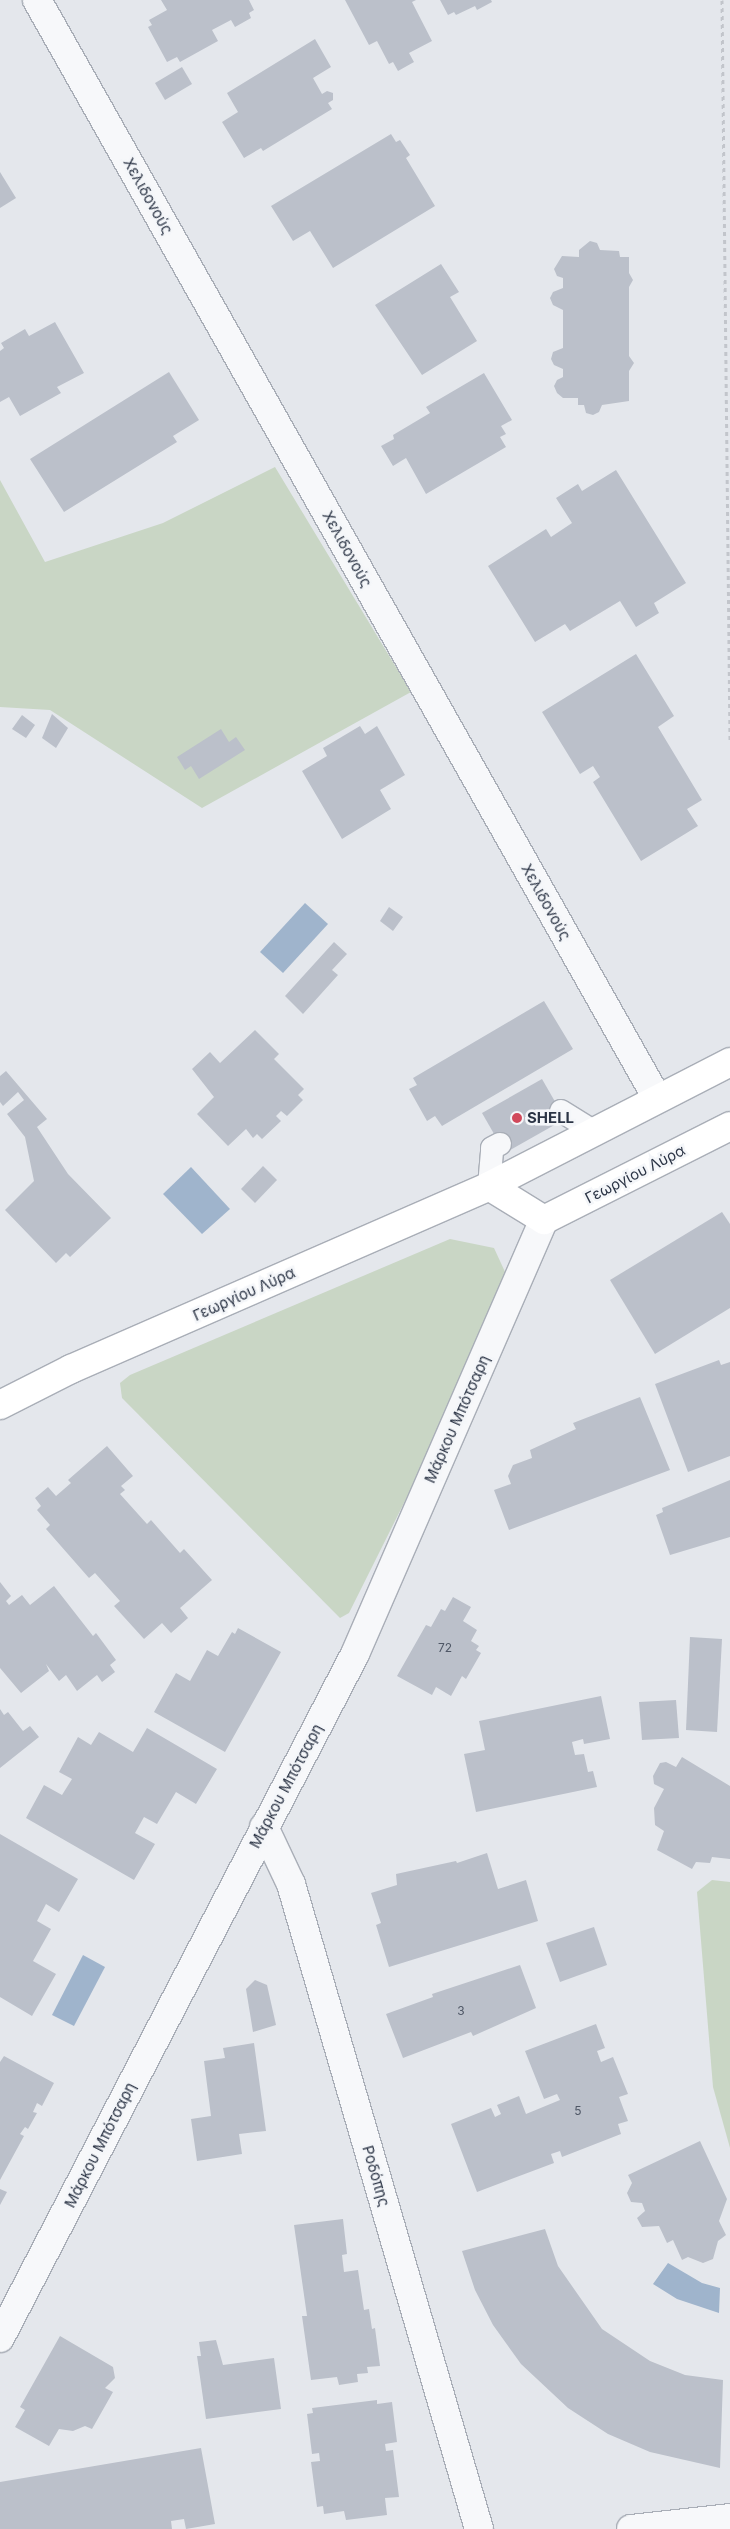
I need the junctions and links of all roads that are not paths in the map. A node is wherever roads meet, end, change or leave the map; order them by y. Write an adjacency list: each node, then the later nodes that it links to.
1 (37, 0): 3 (street, Χελιδονούς)
2 (730, 1062): 3 (main road, Γεωργίου Λύρα)
3 (657, 1098): 6 (main road, Γεωργίου Λύρα)
4 (561, 1112): 6 (lane)
5 (730, 1126): 9 (main road, Γεωργίου Λύρα)
6 (593, 1131): 8 (main road, Γεωργίου Λύρα)
7 (500, 1144): 8 (lane)
8 (489, 1186): 9 (main road); 10 (main road, Γεωργίου Λύρα)
9 (544, 1220): 11 (street, Μάρκου Μπότσαρη)
10 (0, 1405)
11 (264, 1827): 12 (street, Μάρκου Μπότσαρη); 14 (street, Ροδόπης)
12 (0, 2338)
13 (730, 2518): 15 (street)
14 (479, 2529)
15 (631, 2529)

